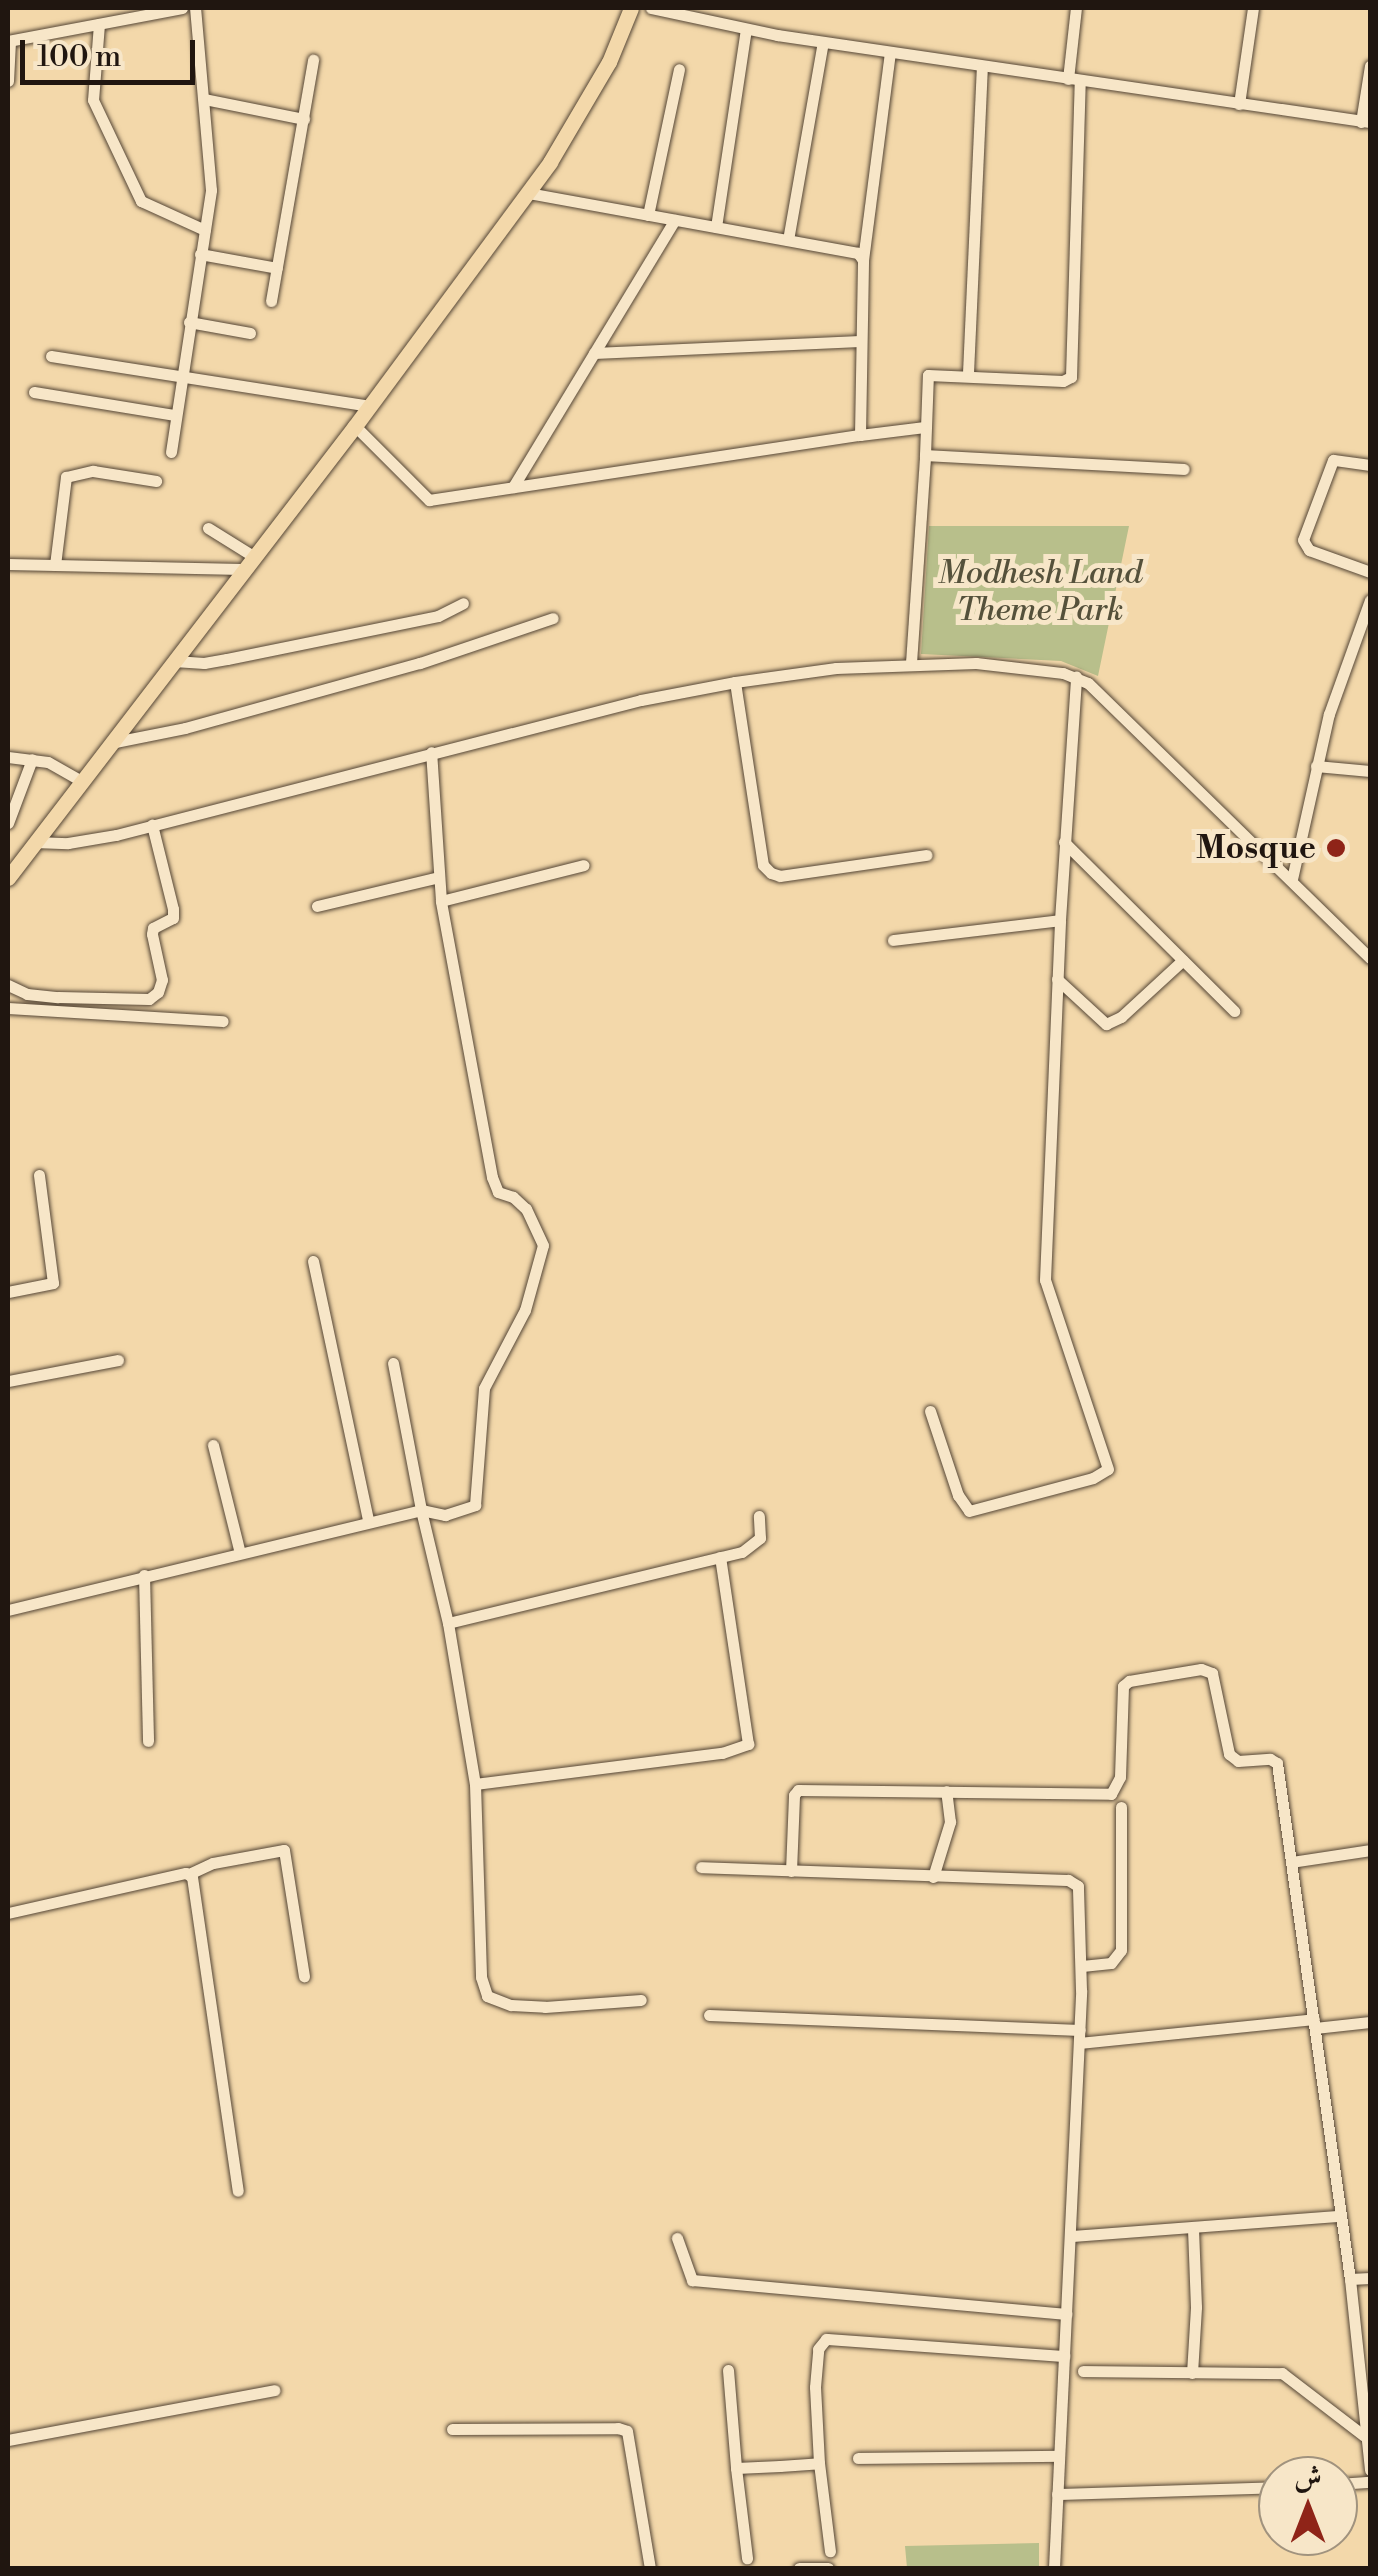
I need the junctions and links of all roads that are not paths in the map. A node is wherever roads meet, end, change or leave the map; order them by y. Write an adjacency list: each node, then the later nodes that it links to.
1 (182, 8): 7 (street)
2 (195, 8): 18 (street)
3 (631, 8): 22 (main road)
4 (651, 8): 8 (street)
5 (1076, 8): 16 (street)
6 (1253, 8): 19 (street)
7 (100, 24): 9 (street); 26 (street)
8 (746, 29): 10 (street); 25 (street)
9 (9, 41): 17 (street)
10 (823, 42): 11 (street); 27 (street)
11 (890, 53): 14 (street); 29 (street)
12 (313, 60): 20 (street)
13 (1370, 66): 21 (street)
14 (982, 67): 16 (street); 37 (street)
15 (680, 69): 23 (street)
16 (1074, 79): 19 (street); 37 (street)
17 (8, 80)
18 (204, 98): 20 (street); 26 (street)
19 (1239, 104): 21 (street)
20 (304, 119): 30 (street)
21 (1366, 122)
22 (526, 193): 23 (street); 40 (main road)
23 (648, 215): 24 (street)
24 (675, 220): 25 (street); 35 (street)
25 (716, 227): 27 (street)
26 (204, 230): 28 (street)
27 (788, 240): 29 (street)
28 (200, 254): 30 (street); 32 (street)
29 (862, 260): 34 (street)
30 (277, 268): 31 (street)
31 (272, 301)
32 (189, 322): 33 (street); 38 (street)
33 (250, 333)
34 (860, 342): 35 (street); 44 (street)
35 (594, 354): 50 (street)
36 (51, 356): 38 (street)
37 (968, 374): 43 (street)
38 (180, 375): 40 (street); 41 (street)
39 (34, 392): 41 (street)
40 (370, 406): 42 (main road)
41 (175, 415): 45 (street)
42 (355, 426): 50 (street); 52 (main road)
43 (926, 427): 44 (street); 46 (street)
44 (860, 435): 50 (street)
45 (171, 452)
46 (926, 455): 48 (street); 61 (street)
47 (1370, 465): 56 (street)
48 (1184, 469)
49 (156, 481): 54 (street)
50 (513, 486)
51 (208, 528): 52 (street)
52 (253, 556): 55 (main road)
53 (8, 564): 54 (street)
54 (55, 565): 55 (street)
55 (242, 569): 60 (main road)
56 (1370, 572)
57 (1370, 600): 68 (street)
58 (463, 603): 60 (street)
59 (552, 618): 64 (street)
60 (174, 661): 64 (main road)
61 (911, 663): 62 (street); 63 (street)
62 (1076, 677): 76 (street); 81 (street)
63 (736, 682): 65 (street); 77 (street)
64 (115, 742): 71 (main road)
65 (431, 752): 74 (street); 79 (street)
66 (8, 757): 67 (street)
67 (32, 759): 70 (street); 71 (street)
68 (1316, 766): 69 (street); 81 (street)
69 (1370, 771)
70 (23, 782): 72 (street); 73 (street)
71 (83, 782): 75 (main road)
72 (8, 785)
73 (8, 823)
74 (152, 825): 75 (street); 89 (street)
75 (34, 842): 80 (main road)
76 (1064, 842): 84 (street); 87 (street)
77 (926, 855)
78 (584, 865): 82 (street)
79 (439, 877): 82 (street); 83 (street)
80 (8, 878)
81 (1292, 879): 86 (street)
82 (440, 902): 101 (street)
83 (317, 906)
84 (1060, 920): 85 (street); 88 (street)
85 (893, 940)
86 (1370, 956)
87 (1183, 960): 88 (street); 91 (street)
88 (1057, 979): 99 (street)
89 (8, 985)
90 (8, 1008): 92 (street)
91 (1234, 1011)
92 (223, 1021)
93 (38, 1175): 95 (street)
94 (312, 1261): 103 (street)
95 (8, 1292)
96 (118, 1360): 98 (street)
97 (393, 1363): 101 (street)
98 (8, 1381)
99 (930, 1411)
100 (213, 1446): 104 (street)
101 (421, 1510): 103 (street); 108 (street)
102 (759, 1516): 105 (street)
103 (368, 1520): 104 (street)
104 (240, 1552): 106 (street)
105 (720, 1557): 108 (street); 110 (street)
106 (144, 1575): 107 (street); 109 (street)
107 (8, 1610)
108 (448, 1623): 110 (street)
109 (148, 1741)
110 (475, 1784): 122 (street)
111 (946, 1791): 114 (street); 116 (street); 118 (street)
112 (1121, 1807): 120 (street)
113 (1370, 1850): 114 (street)
114 (1291, 1862): 125 (street)
115 (700, 1867): 116 (street)
116 (791, 1871): 118 (street)
117 (190, 1874): 119 (street); 121 (street); 127 (street)
118 (934, 1877): 120 (street)
119 (8, 1913)
120 (1082, 1966): 126 (street)
121 (304, 1976)
122 (641, 2000)
123 (709, 2014): 126 (street)
124 (1370, 2022): 125 (street)
125 (1314, 2024): 126 (street); 128 (street)
126 (1079, 2036): 130 (street)
127 (238, 2191)
128 (1338, 2216): 129 (street); 133 (street)
129 (1193, 2228): 130 (street); 138 (street)
130 (1071, 2236): 134 (street)
131 (677, 2238): 134 (street)
132 (1370, 2278): 133 (street)
133 (1350, 2280): 141 (street)
134 (1066, 2314): 135 (street)
135 (1064, 2356): 143 (street); 145 (street)
136 (728, 2370): 146 (street)
137 (1083, 2372): 138 (street)
138 (1192, 2372): 141 (street)
139 (274, 2390): 142 (street)
140 (452, 2429): 152 (street)
141 (1364, 2436): 147 (street)
142 (8, 2440)
143 (1058, 2456): 144 (street); 149 (street)
144 (858, 2458)
145 (819, 2464): 146 (street); 150 (street)
146 (736, 2468): 151 (street)
147 (1370, 2470)
148 (1258, 2488): 149 (street)
149 (1057, 2494): 155 (street)
150 (830, 2551)
151 (747, 2558)
152 (650, 2568)
153 (799, 2568): 154 (street)
154 (828, 2568)
155 (1054, 2568)

